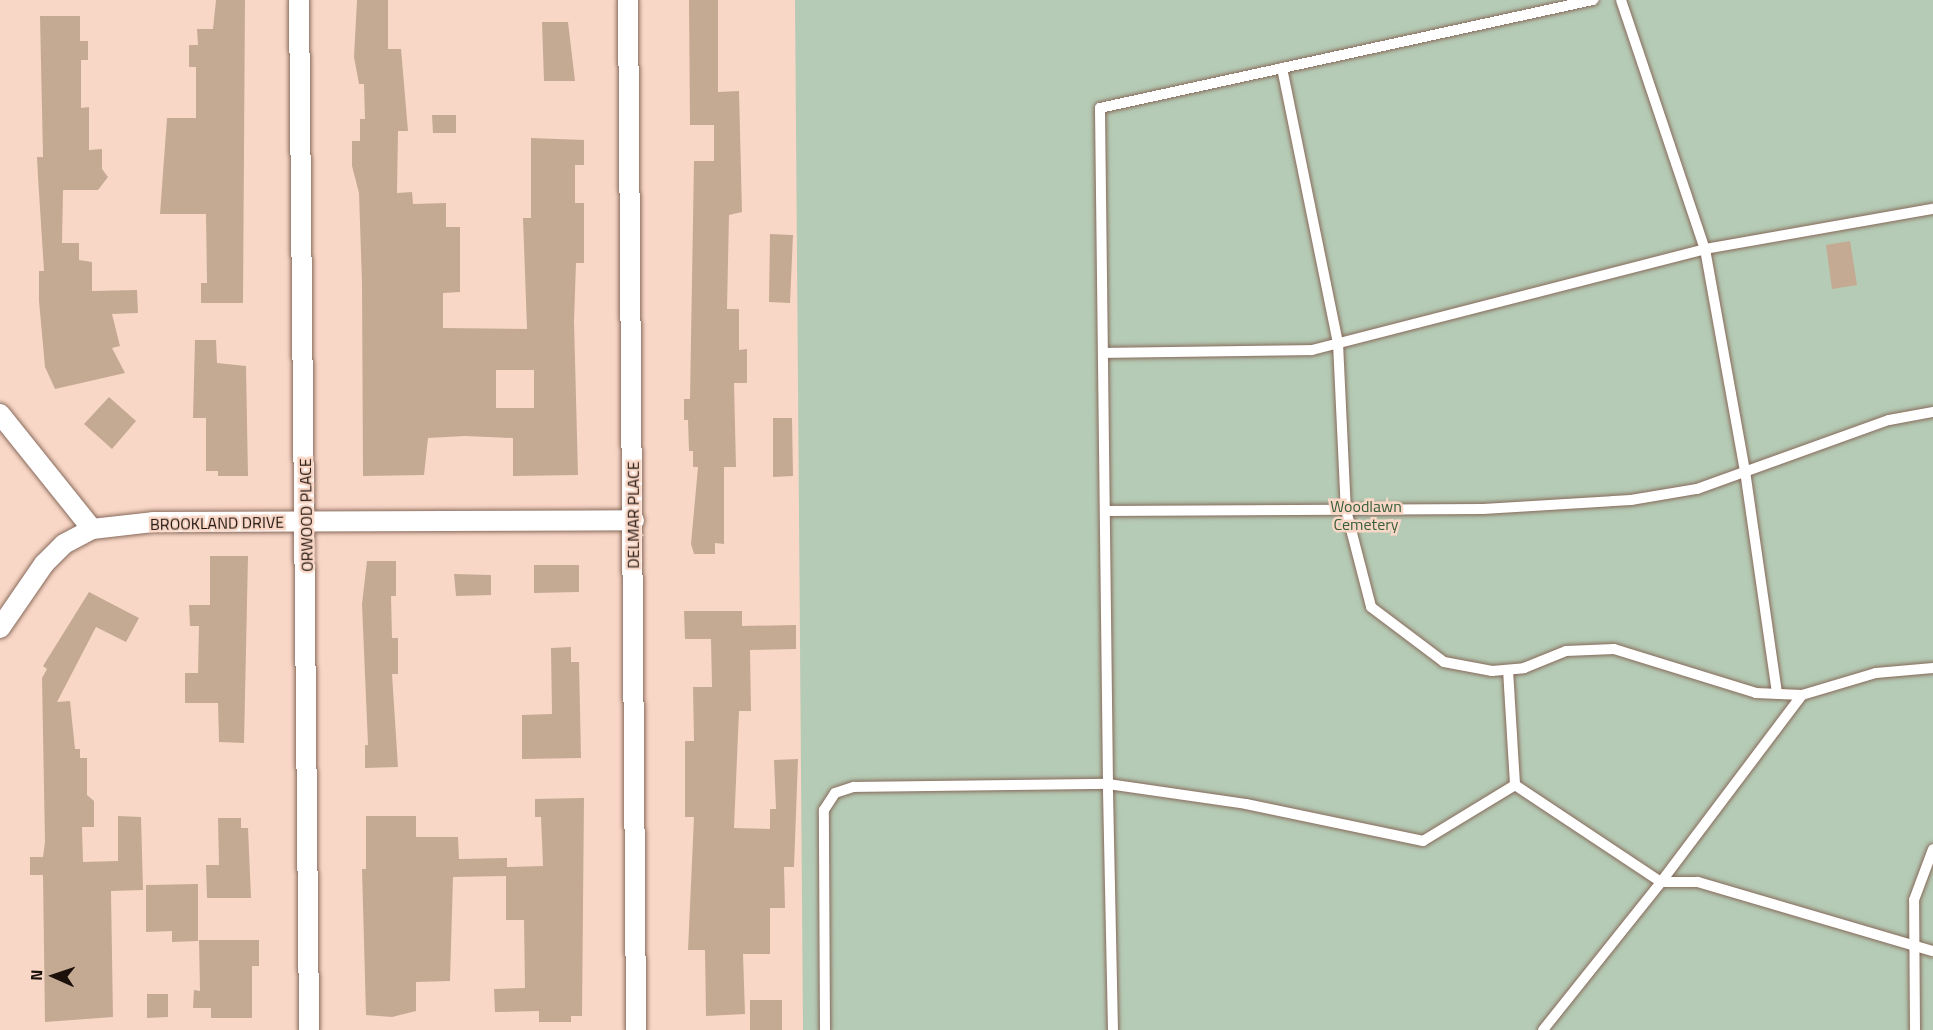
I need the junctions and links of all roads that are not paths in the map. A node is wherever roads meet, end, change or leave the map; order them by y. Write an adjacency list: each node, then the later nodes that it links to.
1 (299, 0): 16 (street, ORWOOD PLACE)
2 (628, 0): 15 (street, DELMAR PLACE)
3 (1593, 0): 5 (lane)
4 (1621, 0): 7 (lane)
5 (1282, 68): 8 (lane); 9 (lane)
6 (1933, 209): 7 (lane)
7 (1705, 249): 8 (lane); 12 (lane)
8 (1338, 343): 9 (lane); 13 (lane)
9 (1103, 353): 14 (lane)
10 (1933, 412): 12 (lane)
11 (0, 414): 17 (street)
12 (1745, 471): 13 (lane); 21 (lane)
13 (1346, 510): 14 (lane); 20 (lane)
14 (1105, 511): 23 (lane)
15 (634, 520): 16 (street, BROOKLAND DRIVE); 30 (street, DELMAR PLACE)
16 (306, 522): 17 (street, BROOKLAND DRIVE); 29 (street, ORWOOD PLACE)
17 (92, 529): 18 (street)
18 (0, 628)
19 (1933, 668): 22 (lane)
20 (1508, 670): 21 (lane); 24 (lane)
21 (1776, 694): 22 (lane)
22 (1802, 695): 26 (lane)
23 (1108, 784): 24 (lane); 31 (lane); 32 (lane)
24 (1515, 785): 26 (lane)
25 (1933, 849): 27 (lane)
26 (1661, 882): 27 (lane); 33 (lane)
27 (1911, 947): 28 (lane); 34 (lane)
28 (1933, 951)
29 (309, 1030)
30 (636, 1030)
31 (825, 1030)
32 (1113, 1030)
33 (1544, 1030)
34 (1915, 1030)

